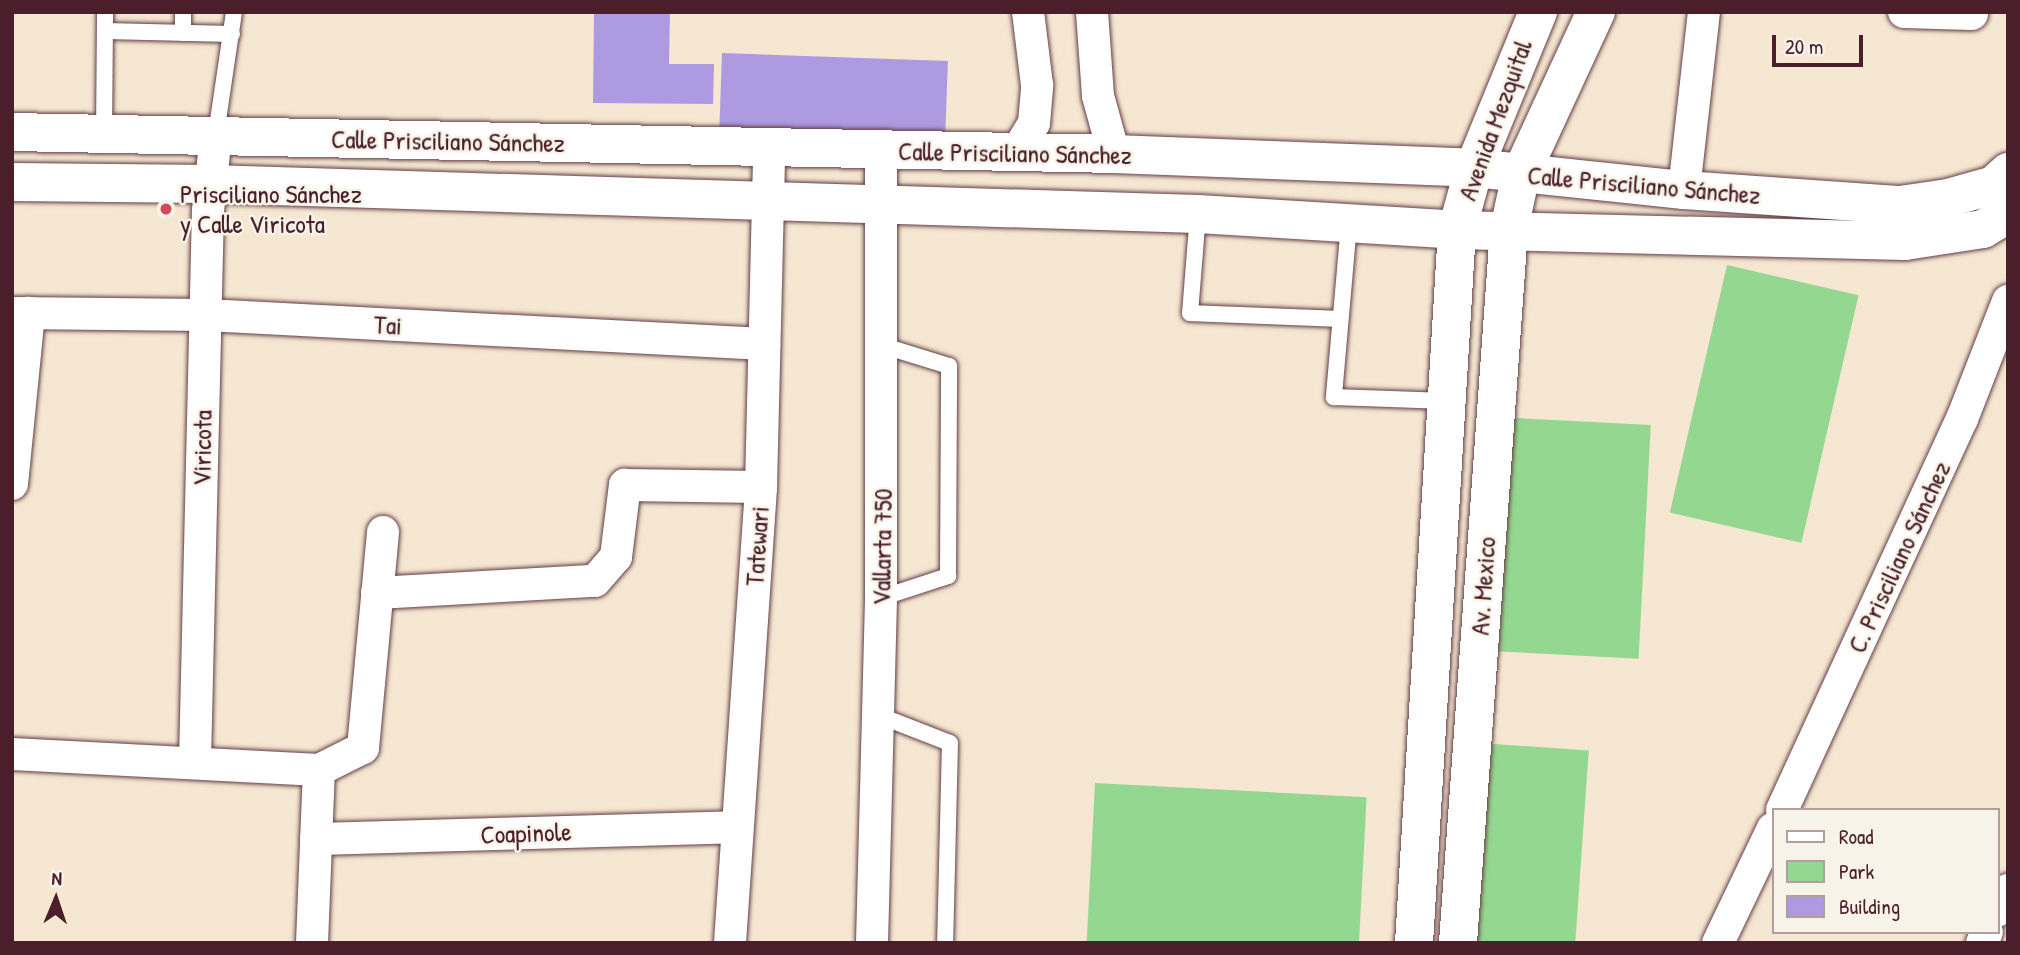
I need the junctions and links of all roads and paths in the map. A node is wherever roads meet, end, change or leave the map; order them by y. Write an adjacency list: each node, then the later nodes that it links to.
1 (105, 12): 11 (lane)
2 (183, 12): 12 (lane)
3 (233, 12): 13 (lane)
4 (1028, 12): 19 (street)
5 (1092, 12): 20 (street)
6 (1538, 12): 21 (main road, Avenida Mezquital)
7 (1596, 12): 23 (main road, Avenida Mezquital)
8 (1704, 12): 26 (street)
9 (1904, 12): 10 (street)
10 (1972, 14)
11 (105, 30): 12 (lane); 15 (lane)
12 (183, 33): 13 (lane)
13 (232, 34): 16 (lane)
14 (12, 132): 15 (main road, Calle Prisciliano Sánchez)
15 (104, 134): 16 (main road, Calle Prisciliano Sánchez)
16 (216, 134): 17 (main road, Calle Prisciliano Sánchez); 25 (street, Viricota)
17 (769, 148): 18 (main road, Calle Prisciliano Sánchez); 27 (street, Tatewari)
18 (881, 150): 19 (main road, Calle Prisciliano Sánchez); 28 (street, Vallarta 750)
19 (1016, 153): 20 (main road, Calle Prisciliano Sánchez)
20 (1114, 154): 21 (main road, Calle Prisciliano Sánchez)
21 (1474, 168): 23 (main road, Calle Prisciliano Sánchez); 33 (main road, Avenida Mezquital)
22 (2008, 172): 26 (main road, Calle Prisciliano Sánchez)
23 (1521, 174): 26 (main road, Calle Prisciliano Sánchez); 32 (main road, Avenida Mezquital)
24 (12, 182): 25 (main road, Calle Prisciliano Sánchez)
25 (210, 184): 27 (main road, Calle Prisciliano Sánchez); 36 (street, Viricota)
26 (1684, 190)
27 (767, 201): 28 (main road, Calle Prisciliano Sánchez); 38 (street, Tatewari)
28 (881, 207): 29 (main road, Calle Prisciliano Sánchez); 39 (street, Vallarta 750)
29 (1198, 214): 31 (main road, Calle Prisciliano Sánchez); 37 (lane)
30 (2008, 214): 32 (main road, Calle Prisciliano Sánchez)
31 (1349, 222): 33 (main road, Calle Prisciliano Sánchez); 37 (lane)
32 (1508, 229): 33 (main road, Calle Prisciliano Sánchez); 61 (main road, Av. Mexico)
33 (1457, 230): 40 (main road, Av. Mexico)
34 (2008, 301): 50 (street, C. Prisciliano Sánchez)
35 (20, 313): 36 (street, Tai); 41 (street)
36 (206, 315): 38 (street, Tai); 48 (street, Viricota)
37 (1340, 319): 40 (lane)
38 (764, 345): 42 (street, Tatewari)
39 (884, 346): 45 (street, Vallarta 750); 45 (lane)
40 (1446, 401): 60 (main road, Av. Mexico)
41 (12, 484)
42 (761, 487): 44 (street); 51 (street, Tatewari)
43 (383, 532): 44 (street)
44 (377, 593): 49 (street)
45 (881, 598): 46 (street, Vallarta 750)
46 (878, 715): 58 (street, Vallarta 750); 59 (lane)
47 (12, 754): 48 (street)
48 (195, 761): 49 (street)
49 (318, 770): 53 (street)
50 (1783, 808)
51 (736, 827): 53 (street, Coapinole); 57 (street, Tatewari)
52 (1772, 830): 62 (street)
53 (316, 839): 56 (street)
54 (2008, 890): 55 (street)
55 (1999, 907)
56 (312, 943)
57 (730, 943)
58 (872, 943)
59 (945, 943)
60 (1414, 943)
61 (1458, 943)
62 (1718, 943)

